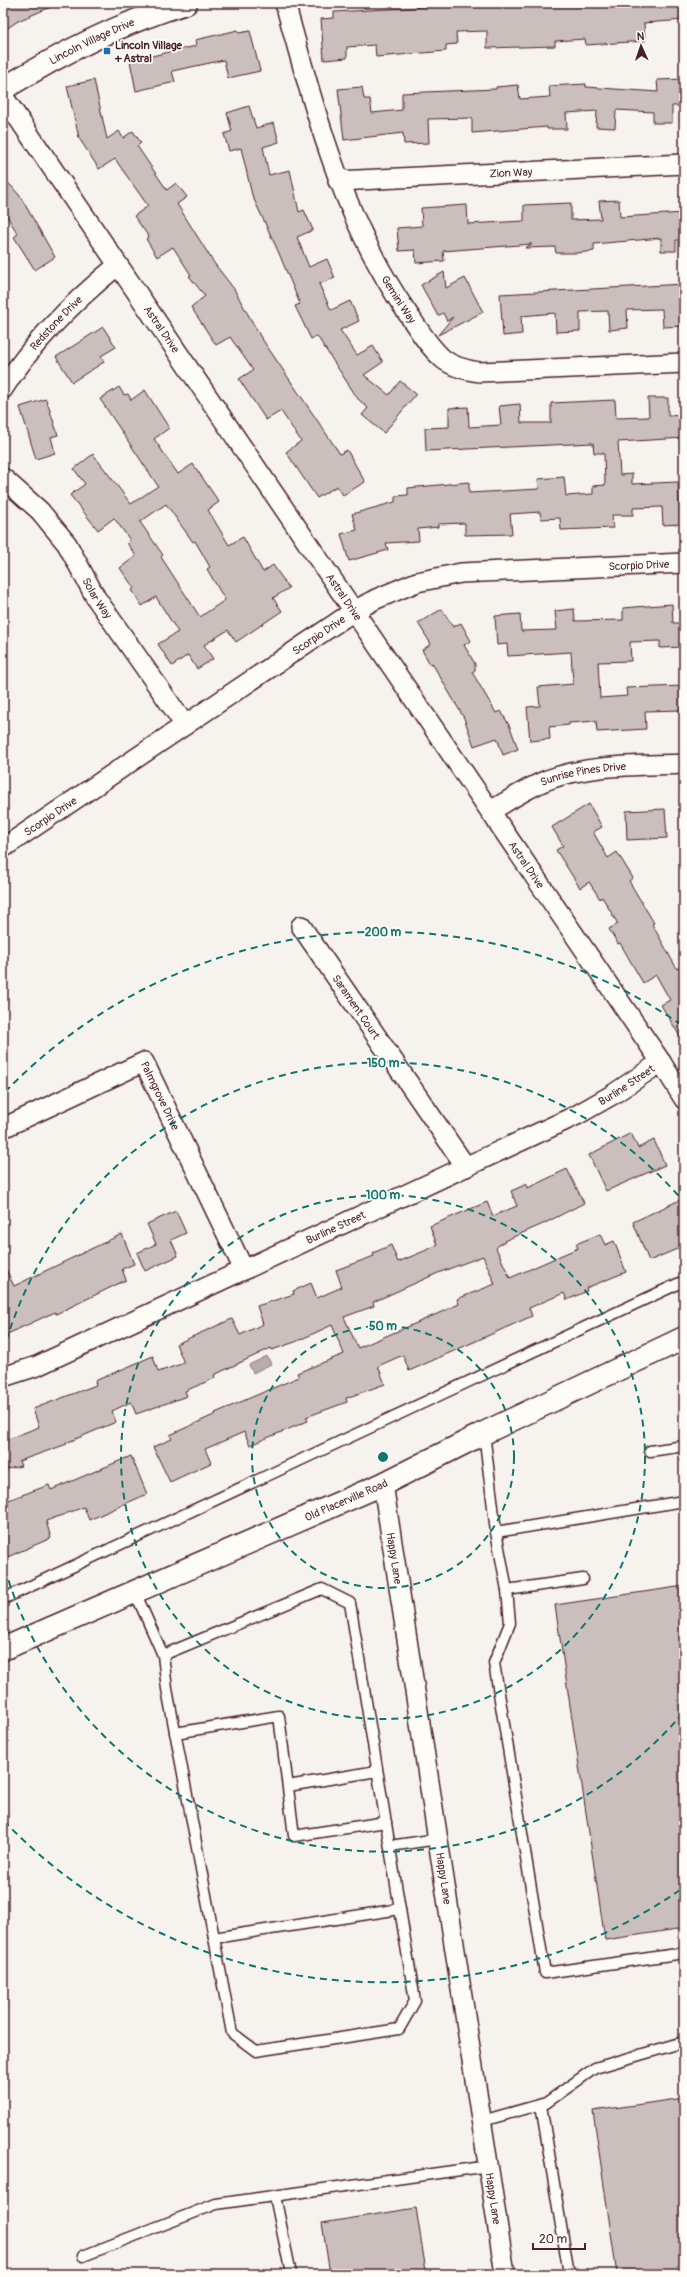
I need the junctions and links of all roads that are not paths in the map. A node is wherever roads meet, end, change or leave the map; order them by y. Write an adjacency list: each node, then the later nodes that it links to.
1 (285, 3): 6 (street, Gemini Way)
2 (175, 4): 3 (street, Lincoln Village Drive)
3 (3, 89)
4 (3, 96): 7 (street, Astral Drive)
5 (684, 164): 6 (street, Zion Way)
6 (338, 181): 8 (street, Gemini Way)
7 (118, 265): 9 (street, Redstone Drive); 12 (street, Astral Drive)
8 (684, 362)
9 (3, 389)
10 (3, 478): 13 (street, Solar Way)
11 (684, 563): 12 (street, Scorpio Drive)
12 (354, 611): 13 (street, Scorpio Drive); 15 (street, Astral Drive)
13 (185, 725): 16 (street, Scorpio Drive)
14 (684, 764): 15 (street, Sunrise Pines Drive)
15 (490, 811): 18 (street, Astral Drive)
16 (4, 844)
17 (301, 926): 21 (street, Sarament Court)
18 (661, 1062): 19 (street, Astral Drive); 21 (street, Burline Street)
19 (684, 1098)
20 (3, 1128): 22 (street, Palmgrove Drive)
21 (466, 1167): 22 (street, Burline Street)
22 (244, 1270): 25 (street, Burline Street)
23 (684, 1281): 35 (lane)
24 (684, 1338): 26 (street, Old Placerville Road)
25 (3, 1378)
26 (484, 1433): 29 (street, Old Placerville Road); 31 (lane)
27 (684, 1446): 28 (lane)
28 (650, 1451)
29 (383, 1484): 34 (street, Old Placerville Road); 42 (street, Happy Lane)
30 (684, 1501): 31 (lane)
31 (496, 1532): 33 (lane)
32 (583, 1579): 33 (lane)
33 (507, 1590): 46 (lane)
34 (135, 1592): 36 (street, Old Placerville Road); 37 (lane)
35 (3, 1599)
36 (3, 1649)
37 (163, 1655): 38 (lane); 39 (lane)
38 (175, 1733): 40 (lane); 45 (lane)
39 (377, 1771): 40 (lane); 41 (lane)
40 (288, 1786): 41 (lane)
41 (386, 1822): 43 (lane)
42 (438, 1839): 43 (lane); 49 (street, Happy Lane)
43 (390, 1846): 44 (lane)
44 (400, 1909): 45 (lane); 45 (lane)
45 (214, 1938)
46 (684, 1953)
47 (684, 2042): 48 (lane)
48 (541, 2104): 49 (lane); 55 (lane)
49 (482, 2121): 50 (street, Happy Lane)
50 (489, 2166): 51 (lane); 54 (street, Happy Lane)
51 (275, 2196): 52 (lane); 53 (lane)
52 (83, 2256)
53 (291, 2274)
54 (505, 2274)
55 (569, 2274)

